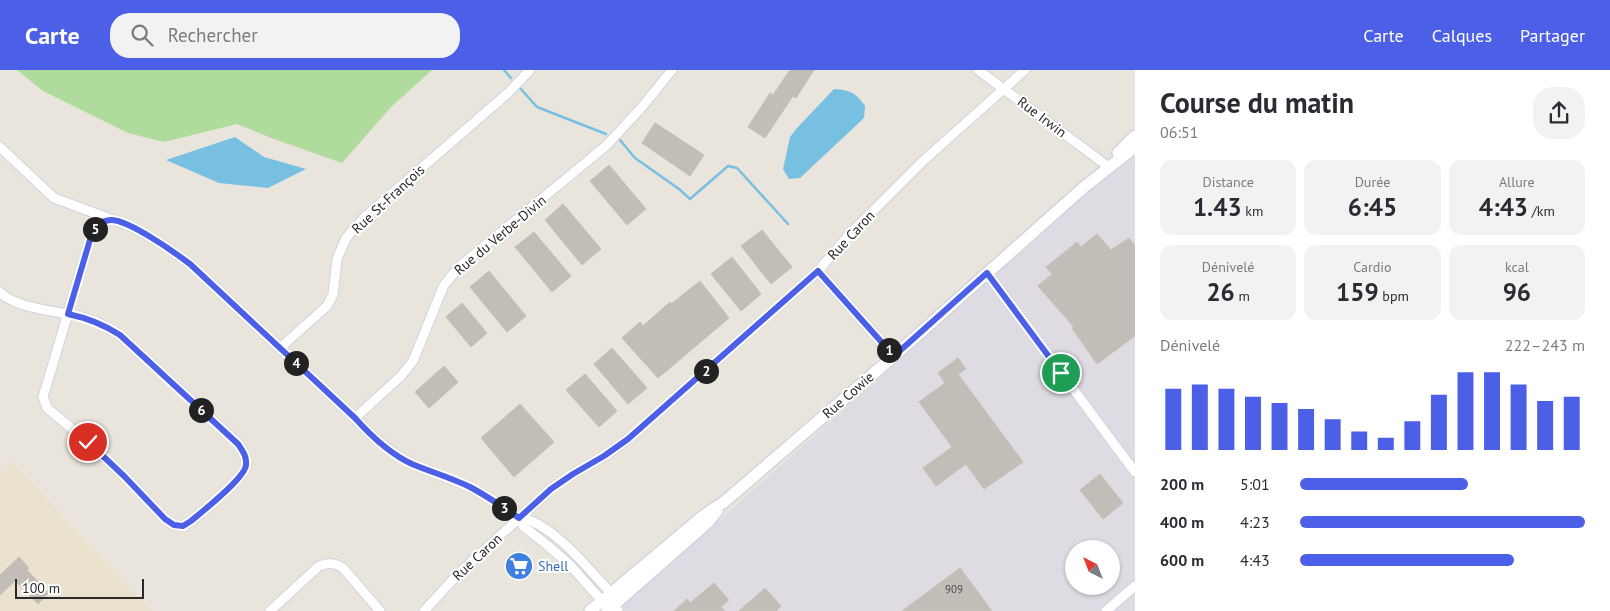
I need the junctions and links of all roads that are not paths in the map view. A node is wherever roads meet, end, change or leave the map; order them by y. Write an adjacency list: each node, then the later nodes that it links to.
1 (530, 70): 16 (street, Rue St-François)
2 (672, 70): 18 (street, Rue du Verbe-Divin)
3 (978, 70): 5 (street, Rue Irwin)
4 (1025, 70): 5 (street, Rue Caron)
5 (1004, 89): 9 (street, Rue Irwin); 12 (street, Rue Caron)
6 (1135, 136): 9 (main road, Rue Cowie)
7 (0, 147): 11 (street)
8 (1135, 147): 10 (main road, Rue Cowie)
9 (1106, 165): 10 (main road, Rue Cowie)
10 (1083, 188): 13 (main road, Rue Cowie)
11 (112, 220): 15 (street); 16 (street)
12 (818, 271): 17 (street); 20 (street, Rue Caron)
13 (987, 273): 17 (main road, Rue Cowie); 19 (street)
14 (0, 292): 15 (street)
15 (68, 314): 15 (street)
16 (280, 348): 18 (street)
17 (894, 356): 24 (main road, Rue Cowie)
18 (355, 418): 20 (street)
19 (1135, 472)
20 (519, 518): 21 (street); 22 (street); 27 (street, Rue Caron)
21 (570, 549): 22 (street); 24 (street)
22 (562, 558): 24 (street)
23 (1135, 586): 29 (street)
24 (610, 604): 28 (main road, Rue Cowie)
25 (270, 611): 26 (street)
26 (380, 611)
27 (424, 611)
28 (590, 611)
29 (1106, 611)

